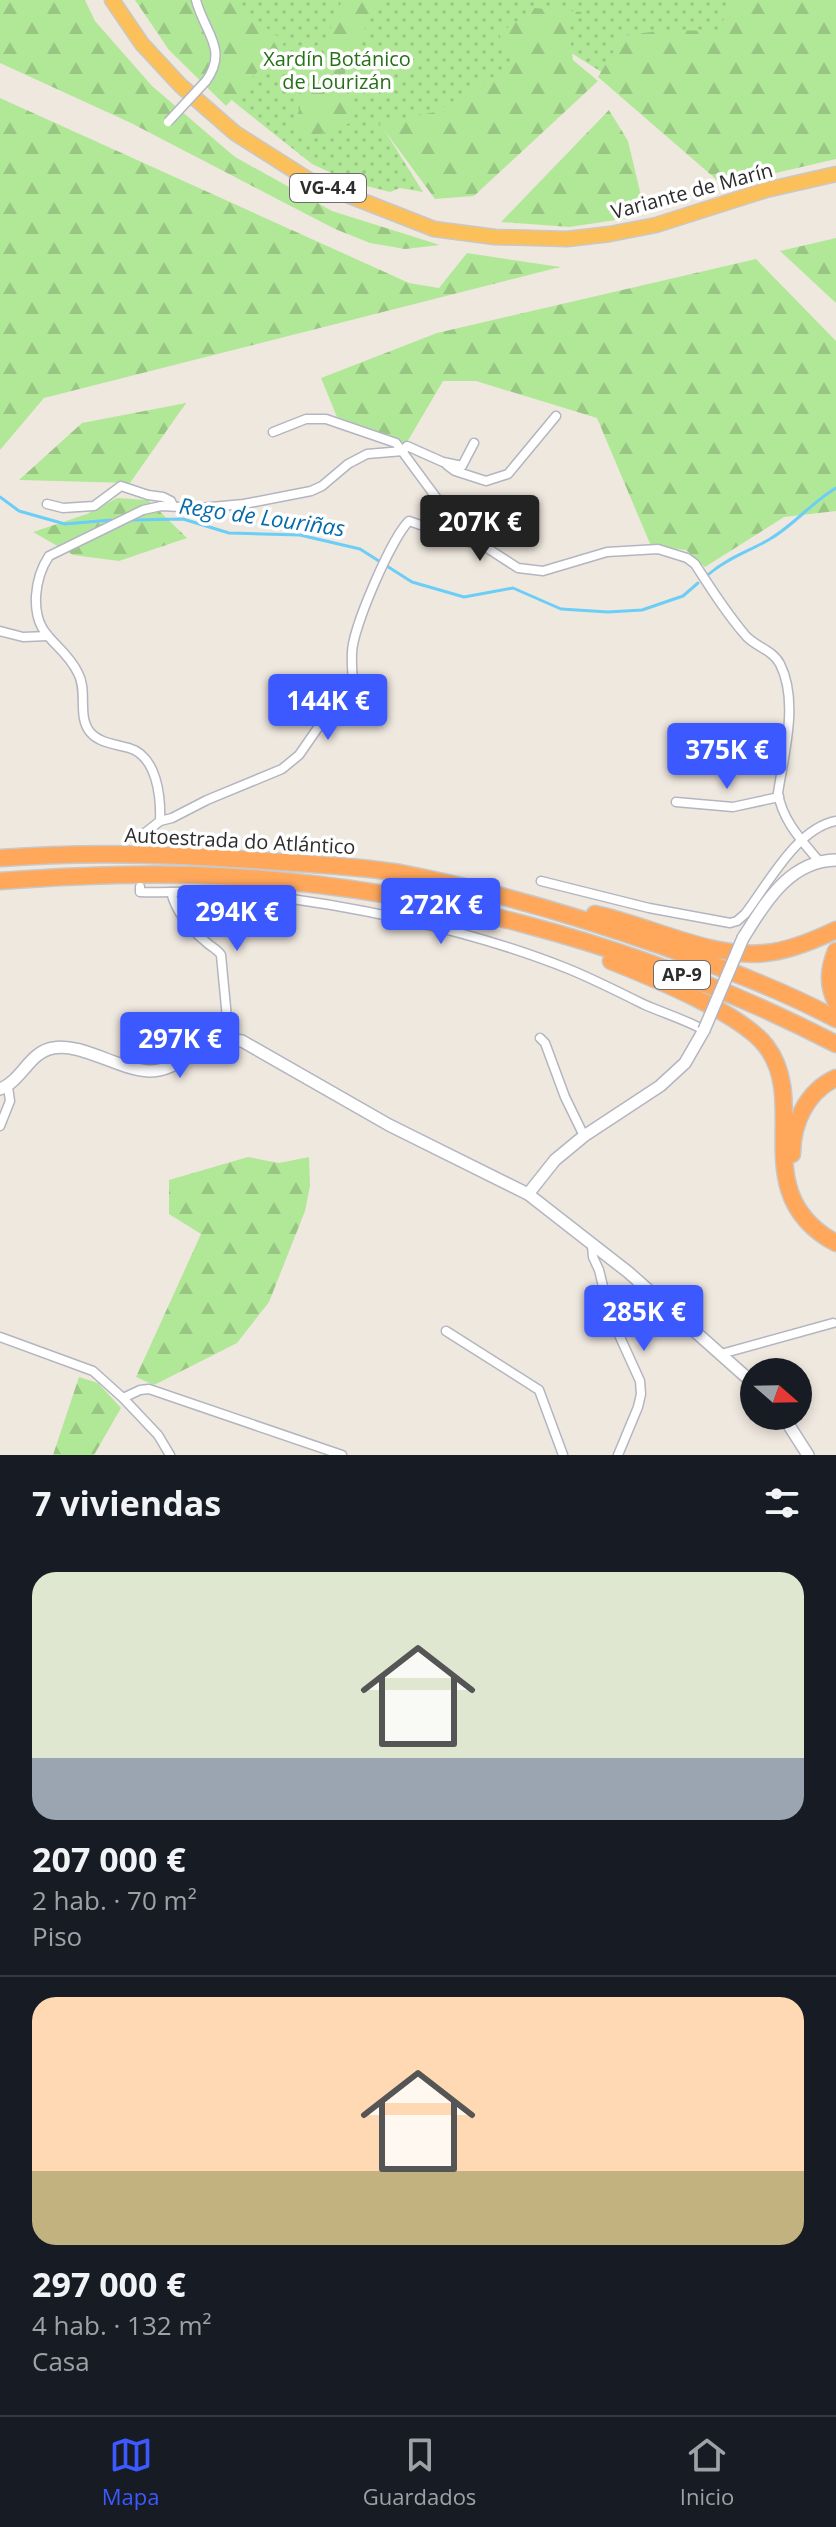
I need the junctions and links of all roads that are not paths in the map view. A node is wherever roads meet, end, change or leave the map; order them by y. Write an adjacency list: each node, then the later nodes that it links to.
1 (112, 0): 4 (highway, Variante de Marín / VG-4.4)
2 (196, 0): 3 (street, bridge)
3 (168, 122)
4 (836, 174)
5 (556, 416): 9 (street)
6 (273, 432): 8 (street)
7 (474, 443): 9 (street)
8 (403, 451): 9 (street); 11 (street); 12 (street)
9 (443, 462)
10 (47, 504): 11 (street)
11 (173, 506): 14 (street)
12 (487, 548): 15 (street); 17 (street)
13 (0, 631): 14 (street)
14 (48, 636): 17 (street)
15 (779, 797): 16 (street); 20 (street)
16 (676, 802)
17 (160, 821): 19 (street)
18 (836, 821): 20 (street)
19 (141, 836)
20 (801, 840): 22 (street); 25 (street)
21 (0, 858): 27 (highway, Autoestrada do Atlántico / AP-9)
22 (818, 860): 23 (street); 34 (street, bridge)
23 (836, 860)
24 (0, 881): 29 (highway, Autoestrada do Atlántico / AP-9)
25 (541, 881)
26 (140, 887): 28 (street)
27 (467, 887): 30 (highway); 33 (highway, Autoestrada do Atlántico / AP-9)
28 (171, 892): 34 (street); 36 (street)
29 (521, 923): 37 (highway, Autoestrada do Atlántico / AP-9); 44 (highway)
30 (836, 930)
31 (836, 951): 32 (highway)
32 (836, 1002)
33 (836, 1019)
34 (704, 1030): 41 (street)
35 (540, 1038): 41 (street)
36 (229, 1039): 39 (street); 42 (street)
37 (836, 1044)
38 (836, 1078): 43 (highway)
39 (4, 1088): 40 (street)
40 (0, 1126)
41 (584, 1136): 42 (street)
42 (528, 1194): 45 (street)
43 (836, 1233)
44 (836, 1243)
45 (592, 1246): 49 (street); 56 (street)
46 (833, 1323): 49 (street)
47 (446, 1331): 55 (street)
48 (0, 1337): 51 (street)
49 (721, 1354): 50 (street)
50 (740, 1371)
51 (123, 1398): 53 (street); 54 (street)
52 (792, 1430): 57 (street)
53 (170, 1455)
54 (342, 1455)
55 (563, 1455)
56 (618, 1455)
57 (808, 1455)

